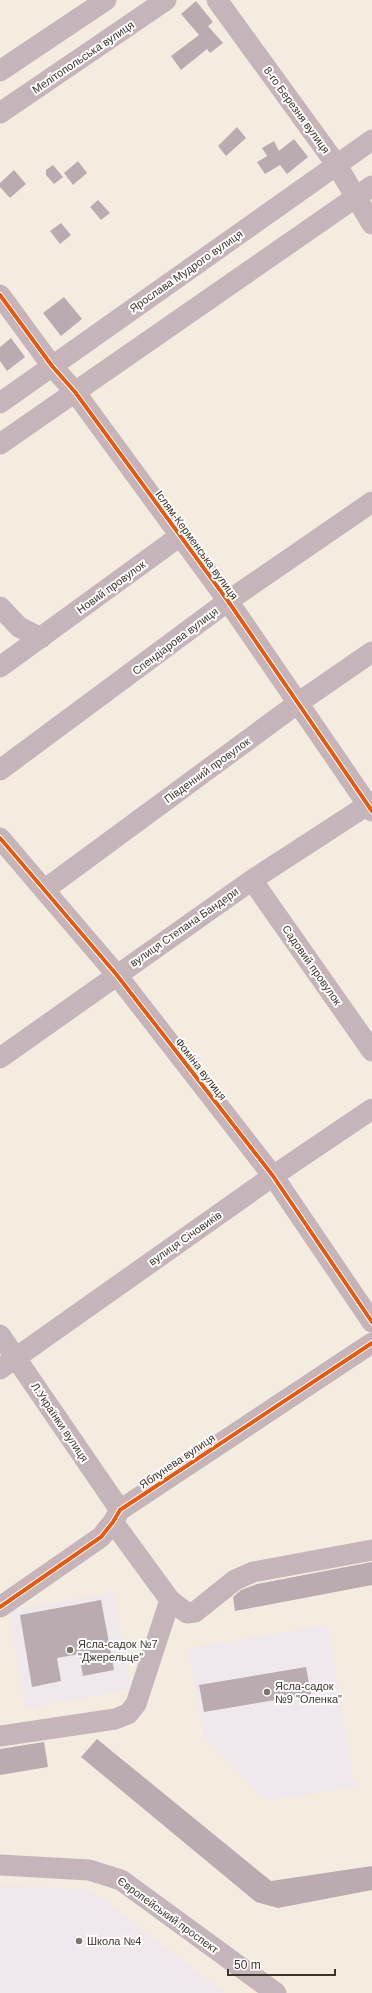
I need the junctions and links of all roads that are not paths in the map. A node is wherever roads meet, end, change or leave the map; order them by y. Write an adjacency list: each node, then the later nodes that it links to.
1 (106, 0): 4 (street)
2 (166, 0): 5 (street, Мелітопольська вулиця)
3 (216, 0): 7 (street, 8-го Березня вулиця)
4 (0, 70)
5 (0, 113)
6 (372, 140): 7 (street, Ярослава Мудрого вулиця)
7 (336, 164): 9 (street, 8-го Березня вулиця); 12 (street, Ярослава Мудрого вулиця)
8 (372, 186): 9 (street)
9 (355, 197): 10 (street, 8-го Березня вулиця); 13 (street)
10 (372, 224)
11 (0, 295): 12 (street, Іслям-Керменська вулиця)
12 (52, 366): 13 (street, Іслям-Керменська вулиця); 14 (street, Ярослава Мудрого вулиця)
13 (75, 392): 15 (street); 17 (street, Іслям-Керменська вулиця)
14 (0, 404)
15 (0, 444)
16 (372, 502): 18 (street, Спендіарова вулиця)
17 (180, 536): 18 (street, Іслям-Керменська вулиця); 20 (street, Новий провулок)
18 (228, 601): 23 (street, Іслям-Керменська вулиця); 24 (street, Спендіарова вулиця)
19 (0, 607): 20 (street)
20 (41, 638): 22 (street, Новий провулок)
21 (372, 652): 23 (street, Південний провулок)
22 (0, 667)
23 (298, 703): 25 (street, Іслям-Керменська вулиця); 28 (street, Південний провулок)
24 (0, 770)
25 (371, 806): 27 (street, вулиця Степана Бандери)
26 (0, 838): 28 (street, Фоміна вулиця)
27 (252, 880): 29 (street, вулиця Степана Бандери); 30 (street, Садовий провулок)
28 (44, 890): 29 (street, Фоміна вулиця)
29 (116, 974): 31 (street, вулиця Степана Бандери); 33 (street, Фоміна вулиця)
30 (372, 1051)
31 (0, 1058)
32 (372, 1109): 33 (street, вулиця Січовиків)
33 (273, 1176): 34 (street, Фоміна вулиця); 37 (street, вулиця Січовиків)
34 (372, 1322)
35 (0, 1336): 37 (street, Л.Українки вулиця)
36 (372, 1343): 38 (street, Яблунева вулиця)
37 (8, 1363): 38 (street, Л.Українки вулиця)
38 (117, 1516): 40 (street, Л.Українки вулиця); 41 (street, Яблунева вулиця)
39 (372, 1550): 40 (street, Л.Українки вулиця)
40 (170, 1600): 42 (street)
41 (1, 1606)
42 (0, 1736)
43 (0, 1865): 44 (street, Європейський проспект)
44 (271, 1992)

